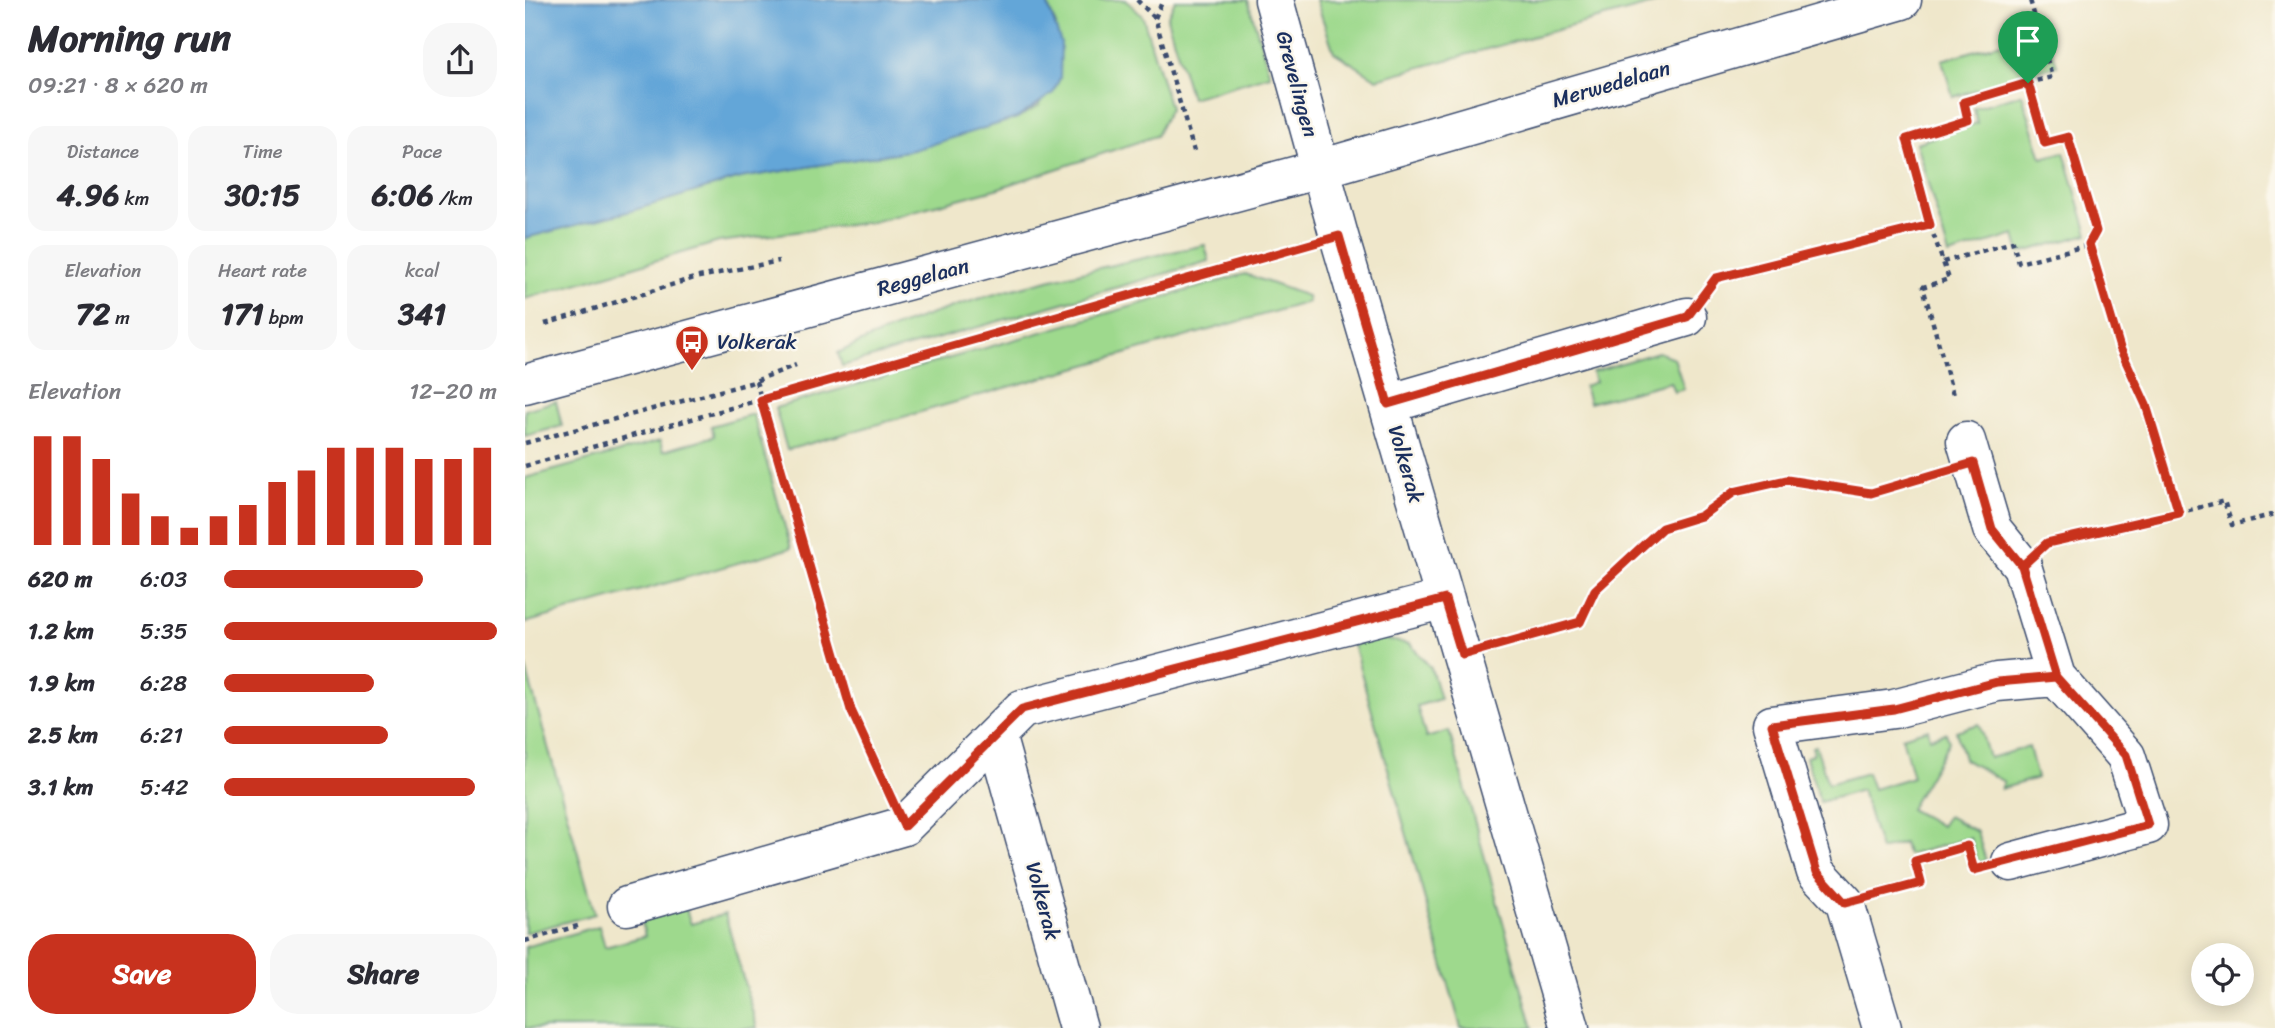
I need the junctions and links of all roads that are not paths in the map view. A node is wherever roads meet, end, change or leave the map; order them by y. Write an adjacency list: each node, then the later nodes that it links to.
1 (1274, 0): 3 (street, Grevelingen)
2 (1902, 0): 3 (street, Merwedelaan)
3 (1320, 169): 5 (street, Reggelaan); 6 (street, Volkerak)
4 (1687, 317): 6 (street)
5 (525, 384)
6 (1388, 404): 8 (street, Volkerak)
7 (1970, 452): 9 (street)
8 (1445, 599): 10 (street); 14 (street, Volkerak)
9 (2056, 677): 11 (street); 15 (street)
10 (996, 735): 12 (street); 13 (street, Volkerak)
11 (2011, 862)
12 (627, 906)
13 (1078, 1028)
14 (1570, 1028)
15 (1882, 1028)

